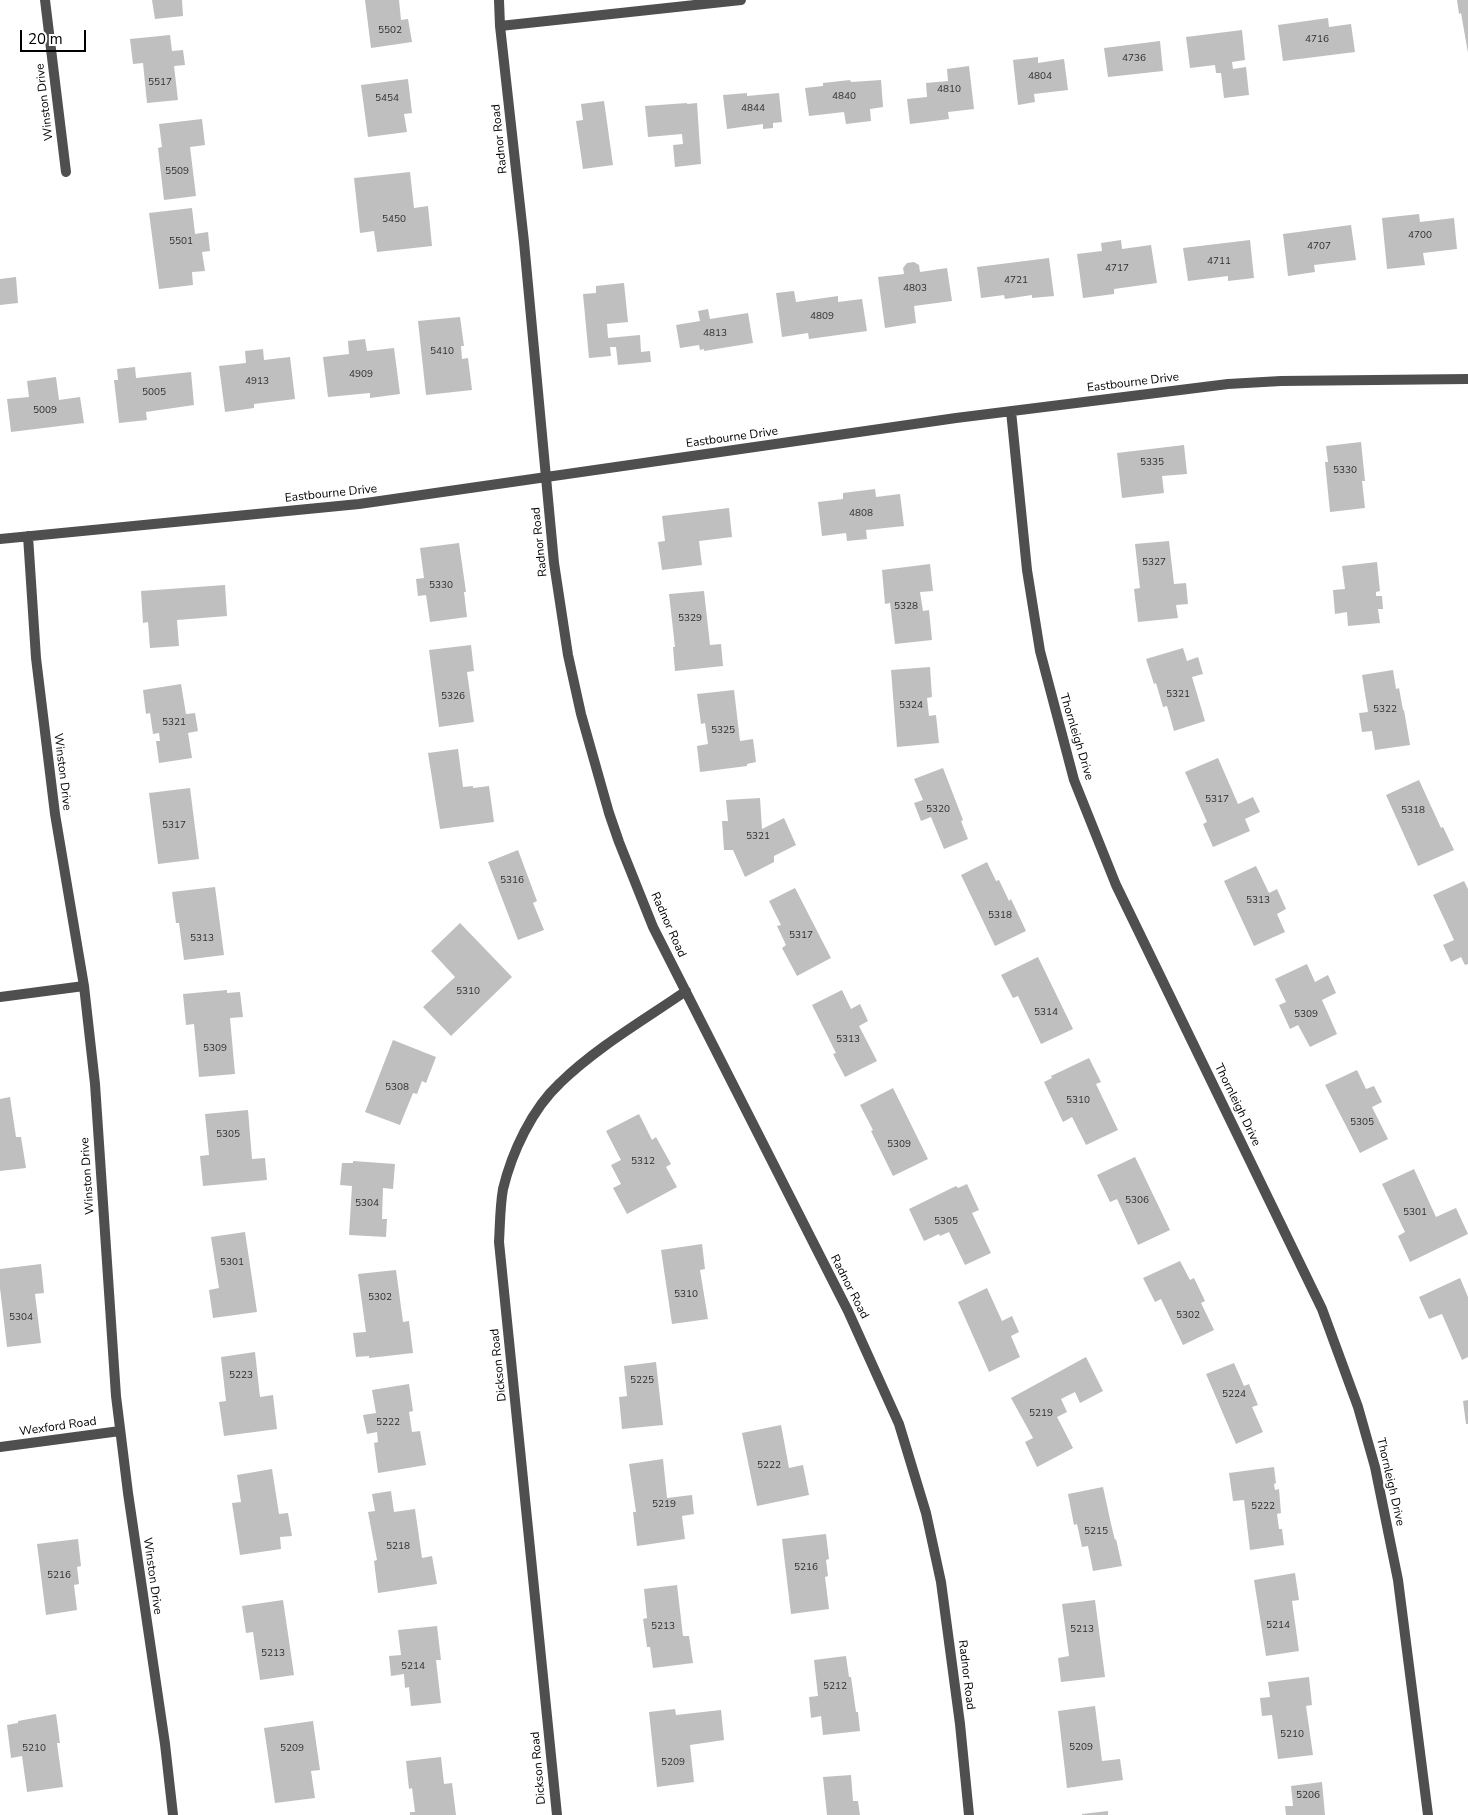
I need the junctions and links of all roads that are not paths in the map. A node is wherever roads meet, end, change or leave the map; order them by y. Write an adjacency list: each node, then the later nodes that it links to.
1 (45, 0): 5 (street, Winston Drive)
2 (499, 0): 4 (street, Radnor Road)
3 (741, 0): 4 (street)
4 (500, 26): 8 (street, Radnor Road)
5 (66, 172)
6 (1468, 379): 7 (street, Eastbourne Drive)
7 (1011, 411): 8 (street, Eastbourne Drive); 19 (street, Thornleigh Drive)
8 (546, 477): 9 (street, Eastbourne Drive); 12 (street, Radnor Road)
9 (28, 536): 10 (street, Eastbourne Drive); 11 (street, Winston Drive)
10 (0, 539)
11 (84, 986): 13 (street); 14 (street, Winston Drive)
12 (686, 991): 17 (street, Dickson Road); 18 (street, Radnor Road)
13 (0, 997)
14 (120, 1431): 15 (street, Wexford Road); 16 (street, Winston Drive)
15 (0, 1448)
16 (174, 1815)
17 (557, 1815)
18 (969, 1815)
19 (1428, 1815)

